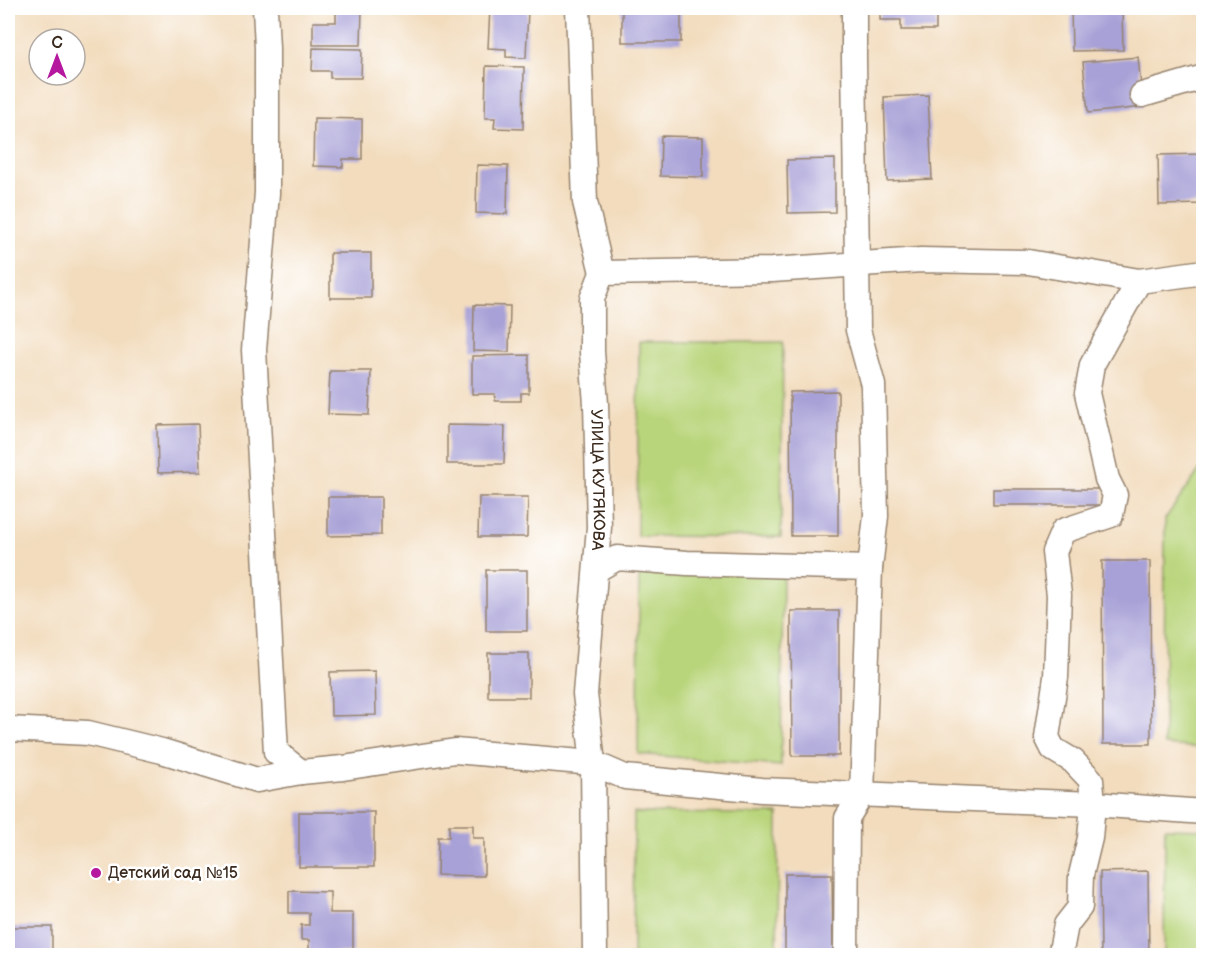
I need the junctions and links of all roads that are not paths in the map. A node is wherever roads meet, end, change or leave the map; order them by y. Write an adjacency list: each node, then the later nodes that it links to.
1 (265, 8): 14 (street)
2 (578, 8): 8 (street)
3 (854, 8): 6 (street)
4 (1203, 77): 5 (street)
5 (1142, 95)
6 (856, 264): 8 (street); 9 (street); 10 (street)
7 (1203, 272): 9 (street)
8 (602, 273): 11 (street, УЛИЦА КУТЯКОВА)
9 (1139, 280): 16 (street)
10 (870, 568): 11 (street); 15 (street)
11 (596, 570): 13 (street, УЛИЦА КУТЯКОВА)
12 (8, 729): 14 (street)
13 (593, 763): 14 (street); 15 (street); 18 (street, УЛИЦА КУТЯКОВА)
14 (301, 772)
15 (862, 794): 16 (street); 19 (street)
16 (1093, 804): 17 (street); 20 (street)
17 (1203, 812)
18 (595, 956)
19 (846, 956)
20 (1060, 956)

